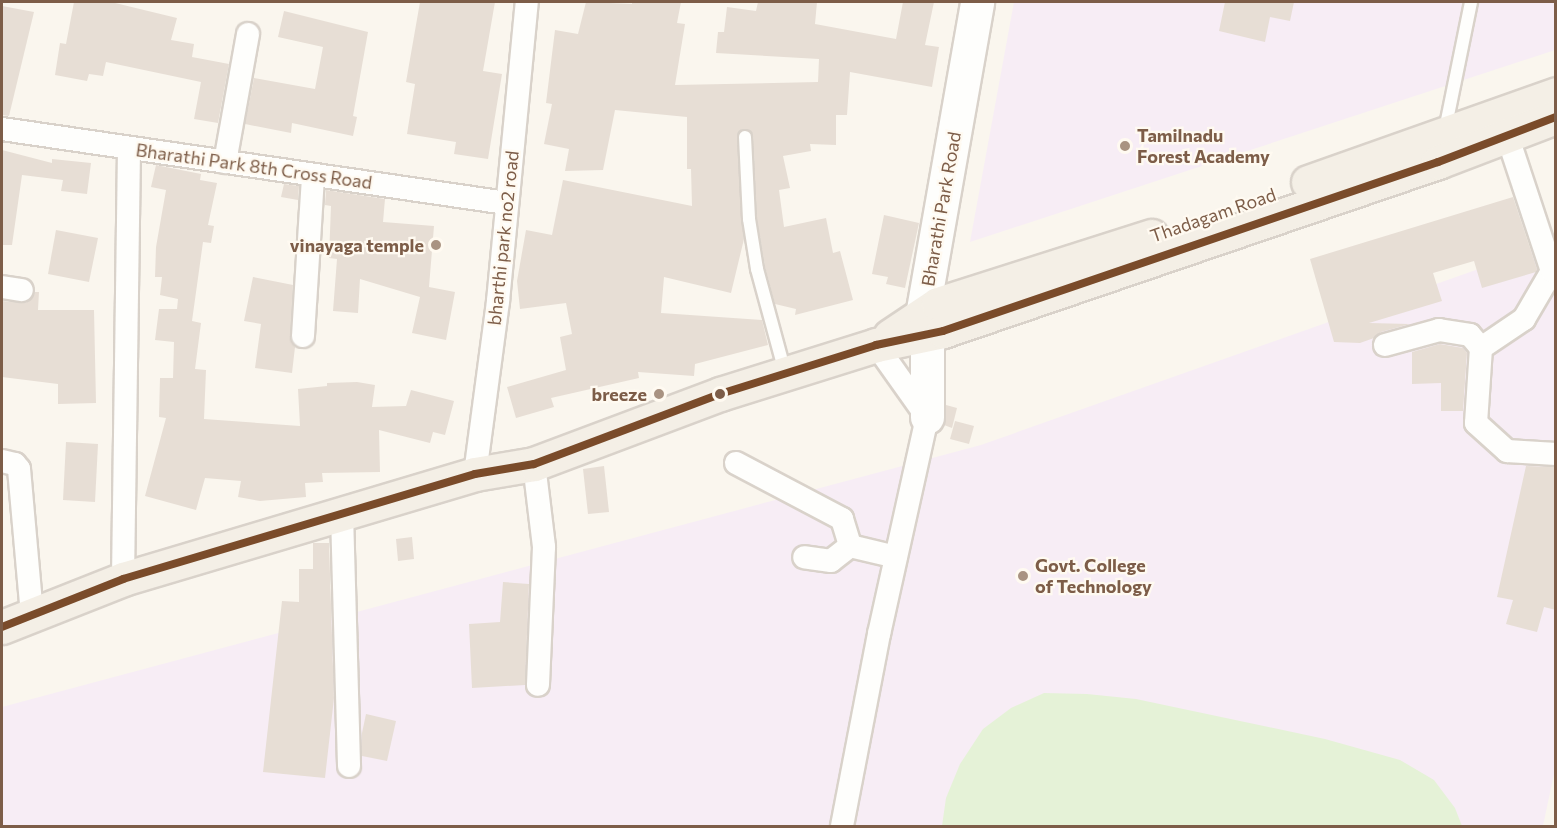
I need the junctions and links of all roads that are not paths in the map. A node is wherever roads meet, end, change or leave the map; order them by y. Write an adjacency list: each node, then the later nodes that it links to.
1 (527, 2): 14 (street, bharthi park no2 road)
2 (976, 2): 15 (main road, Bharathi Park Road)
3 (1471, 2): 8 (lane)
4 (248, 34): 12 (street)
5 (1556, 94): 8 (main road, Thadagam Road)
6 (1556, 117): 9 (main road, Thadagam Road)
7 (2, 129): 11 (street, Bharathi Park 8th Cross Road)
8 (1444, 134): 15 (main road, Thadagam Road)
9 (1507, 135): 15 (main road, Thadagam Road); 19 (street)
10 (744, 137): 20 (lane)
11 (129, 148): 12 (street, Bharathi Park 8th Cross Road); 31 (street)
12 (225, 162): 13 (street, Bharathi Park 8th Cross Road)
13 (313, 175): 14 (street, Bharathi Park 8th Cross Road); 16 (street)
14 (506, 204): 26 (street, bharthi park no2 road)
15 (924, 324): 17 (main road, Thadagam Road); 21 (main road, Bharathi Park Road)
16 (303, 336)
17 (876, 345): 20 (main road, Thadagam Road); 21 (street)
18 (1385, 345): 19 (street)
19 (1481, 348): 22 (street)
20 (786, 374): 25 (main road, Thadagam Road)
21 (927, 417): 30 (street)
22 (1556, 454)
23 (2, 461): 32 (street)
24 (736, 463): 28 (street)
25 (534, 464): 26 (main road, Thadagam Road); 34 (street)
26 (475, 474): 27 (main road, Thadagam Road)
27 (342, 514): 31 (main road, Thadagam Road); 35 (street)
28 (850, 546): 29 (street); 30 (street)
29 (804, 557)
30 (896, 557): 36 (street)
31 (123, 579): 32 (main road, Thadagam Road)
32 (32, 615): 33 (main road, Thadagam Road)
33 (2, 627)
34 (538, 685)
35 (349, 766)
36 (842, 826)

